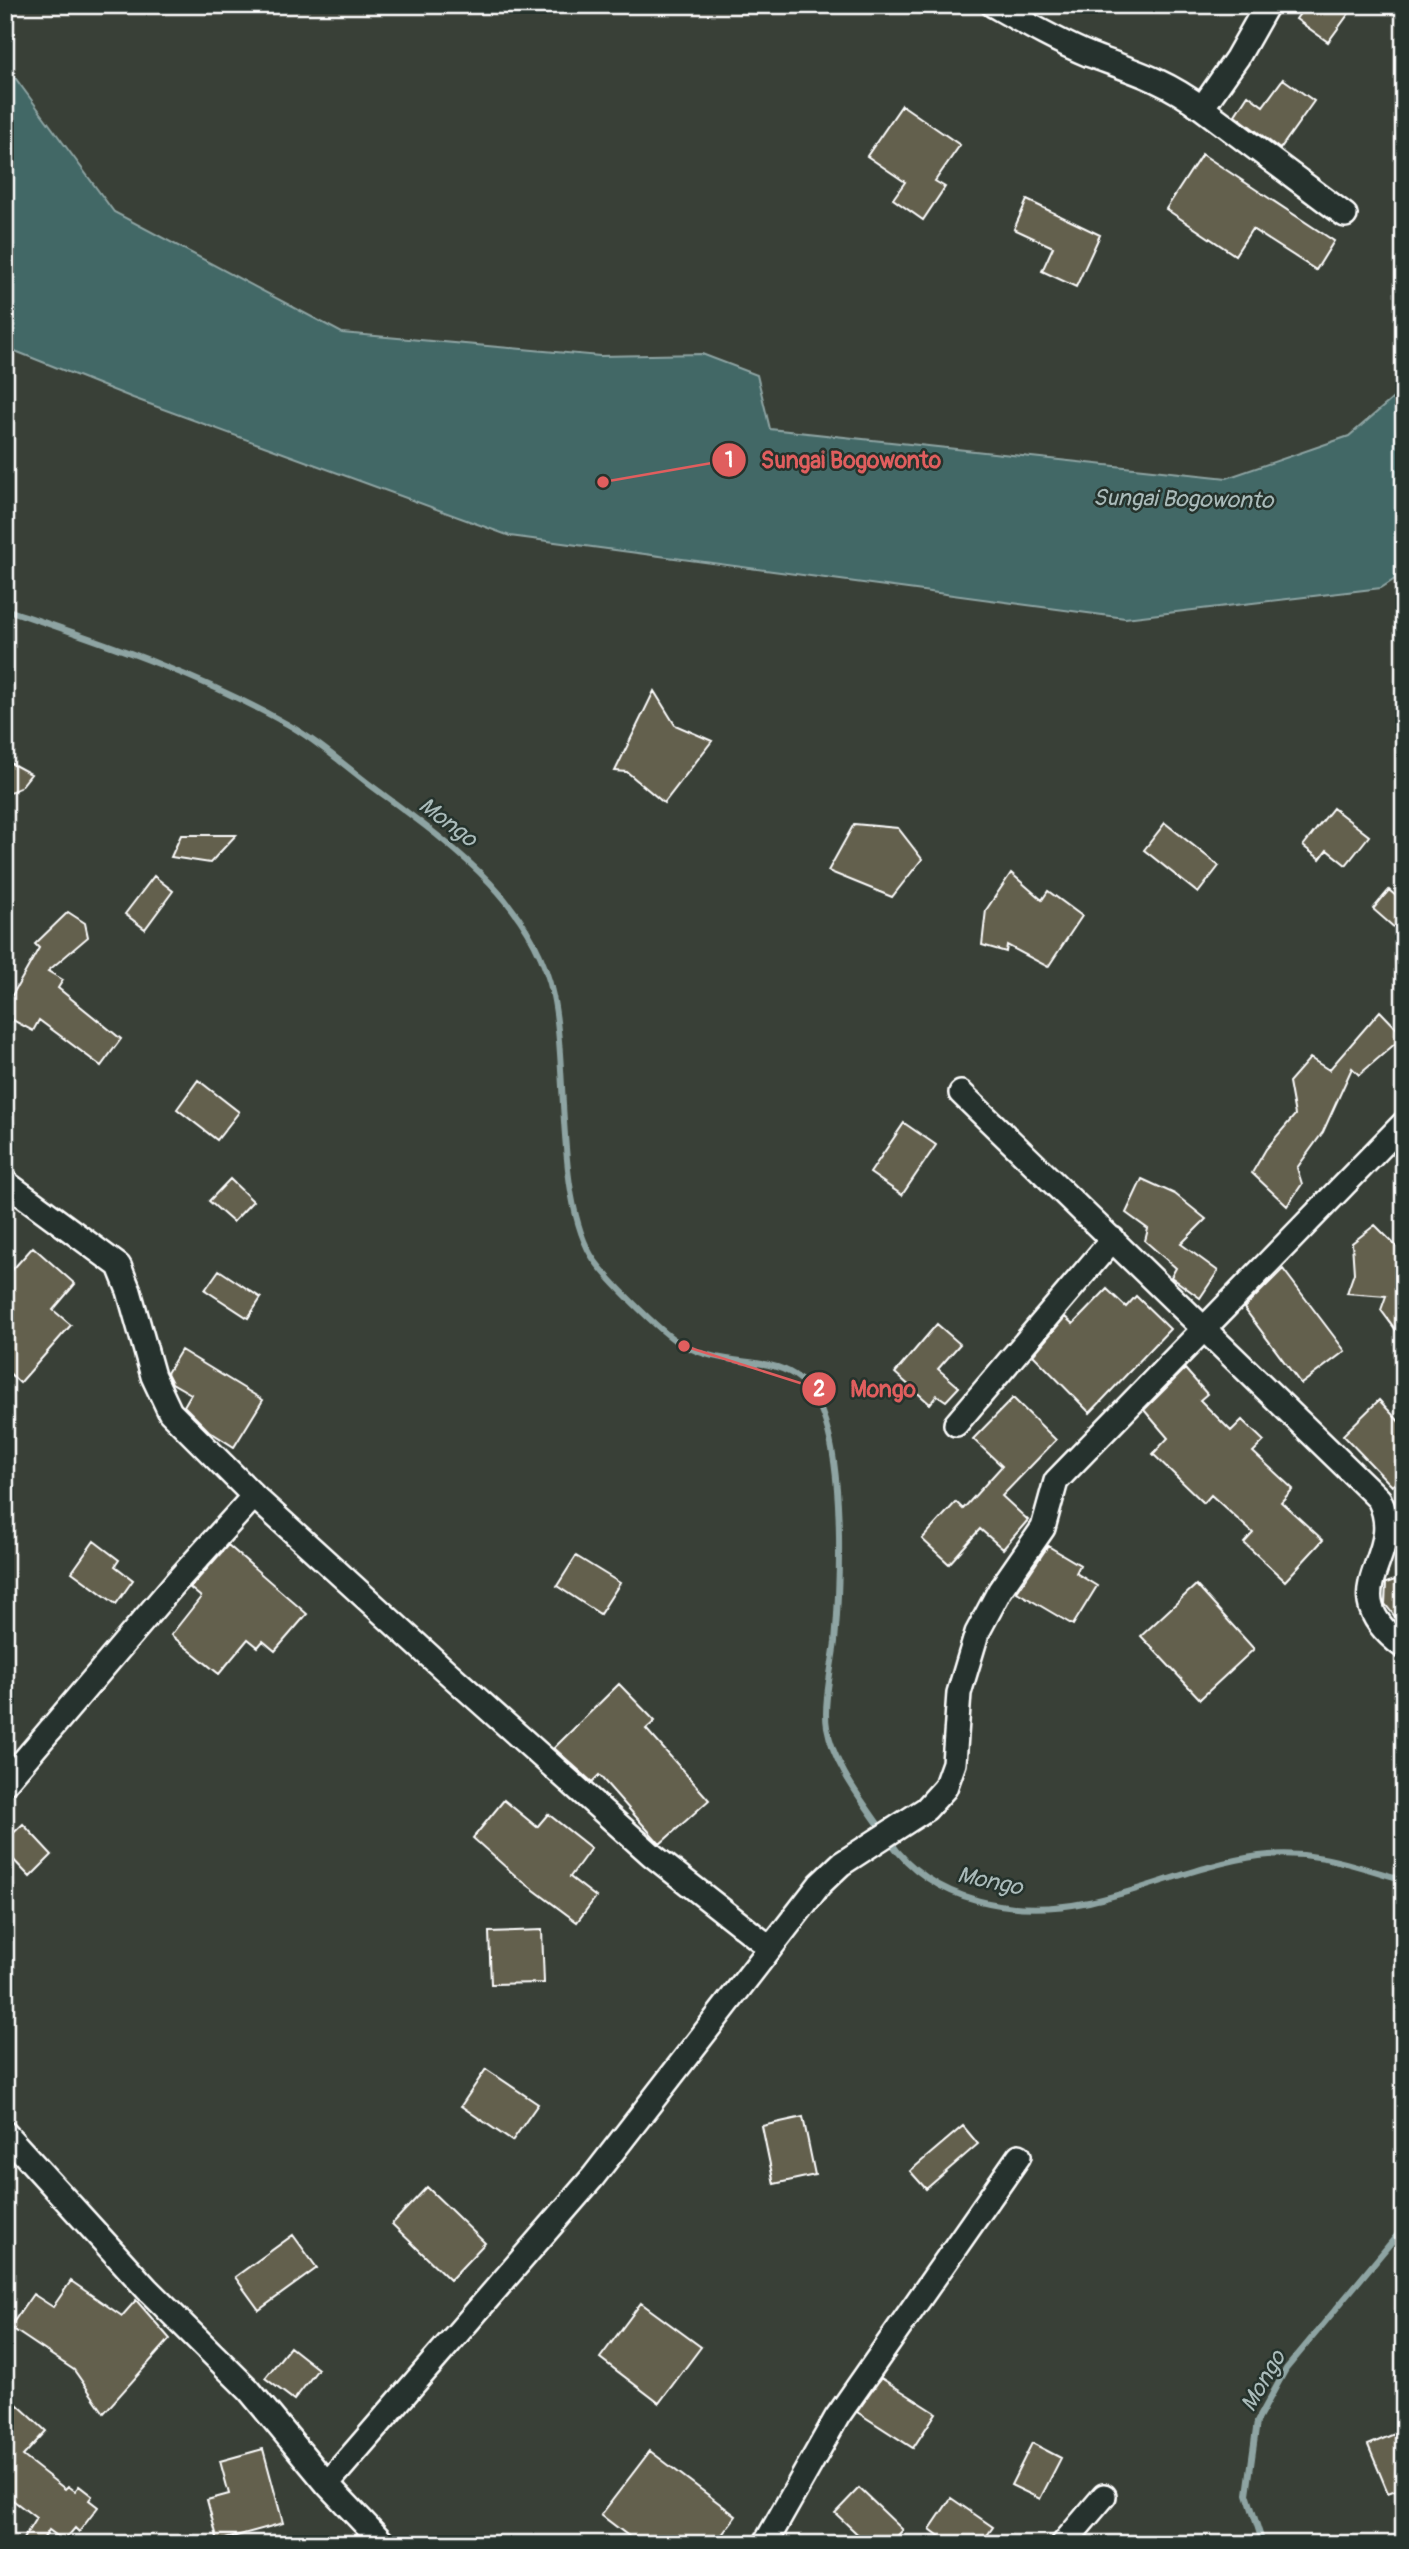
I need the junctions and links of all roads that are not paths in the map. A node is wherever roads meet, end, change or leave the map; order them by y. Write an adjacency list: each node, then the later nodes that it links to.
1 (993, 5): 3 (street)
2 (1267, 5): 3 (street)
3 (1202, 108): 4 (street)
4 (1345, 215)
5 (961, 1093): 8 (street)
6 (1404, 1123): 9 (street)
7 (5, 1182): 11 (street)
8 (1113, 1239): 9 (street); 10 (street)
9 (1204, 1327): 12 (street); 14 (street)
10 (956, 1424)
11 (254, 1496): 13 (street); 14 (street)
12 (1404, 1647)
13 (5, 1783)
14 (769, 1947): 17 (street)
15 (5, 2133): 17 (street)
16 (1019, 2156): 20 (street)
17 (327, 2484): 19 (street)
18 (1104, 2496): 21 (street)
19 (384, 2544)
20 (765, 2544)
21 (1063, 2544)

